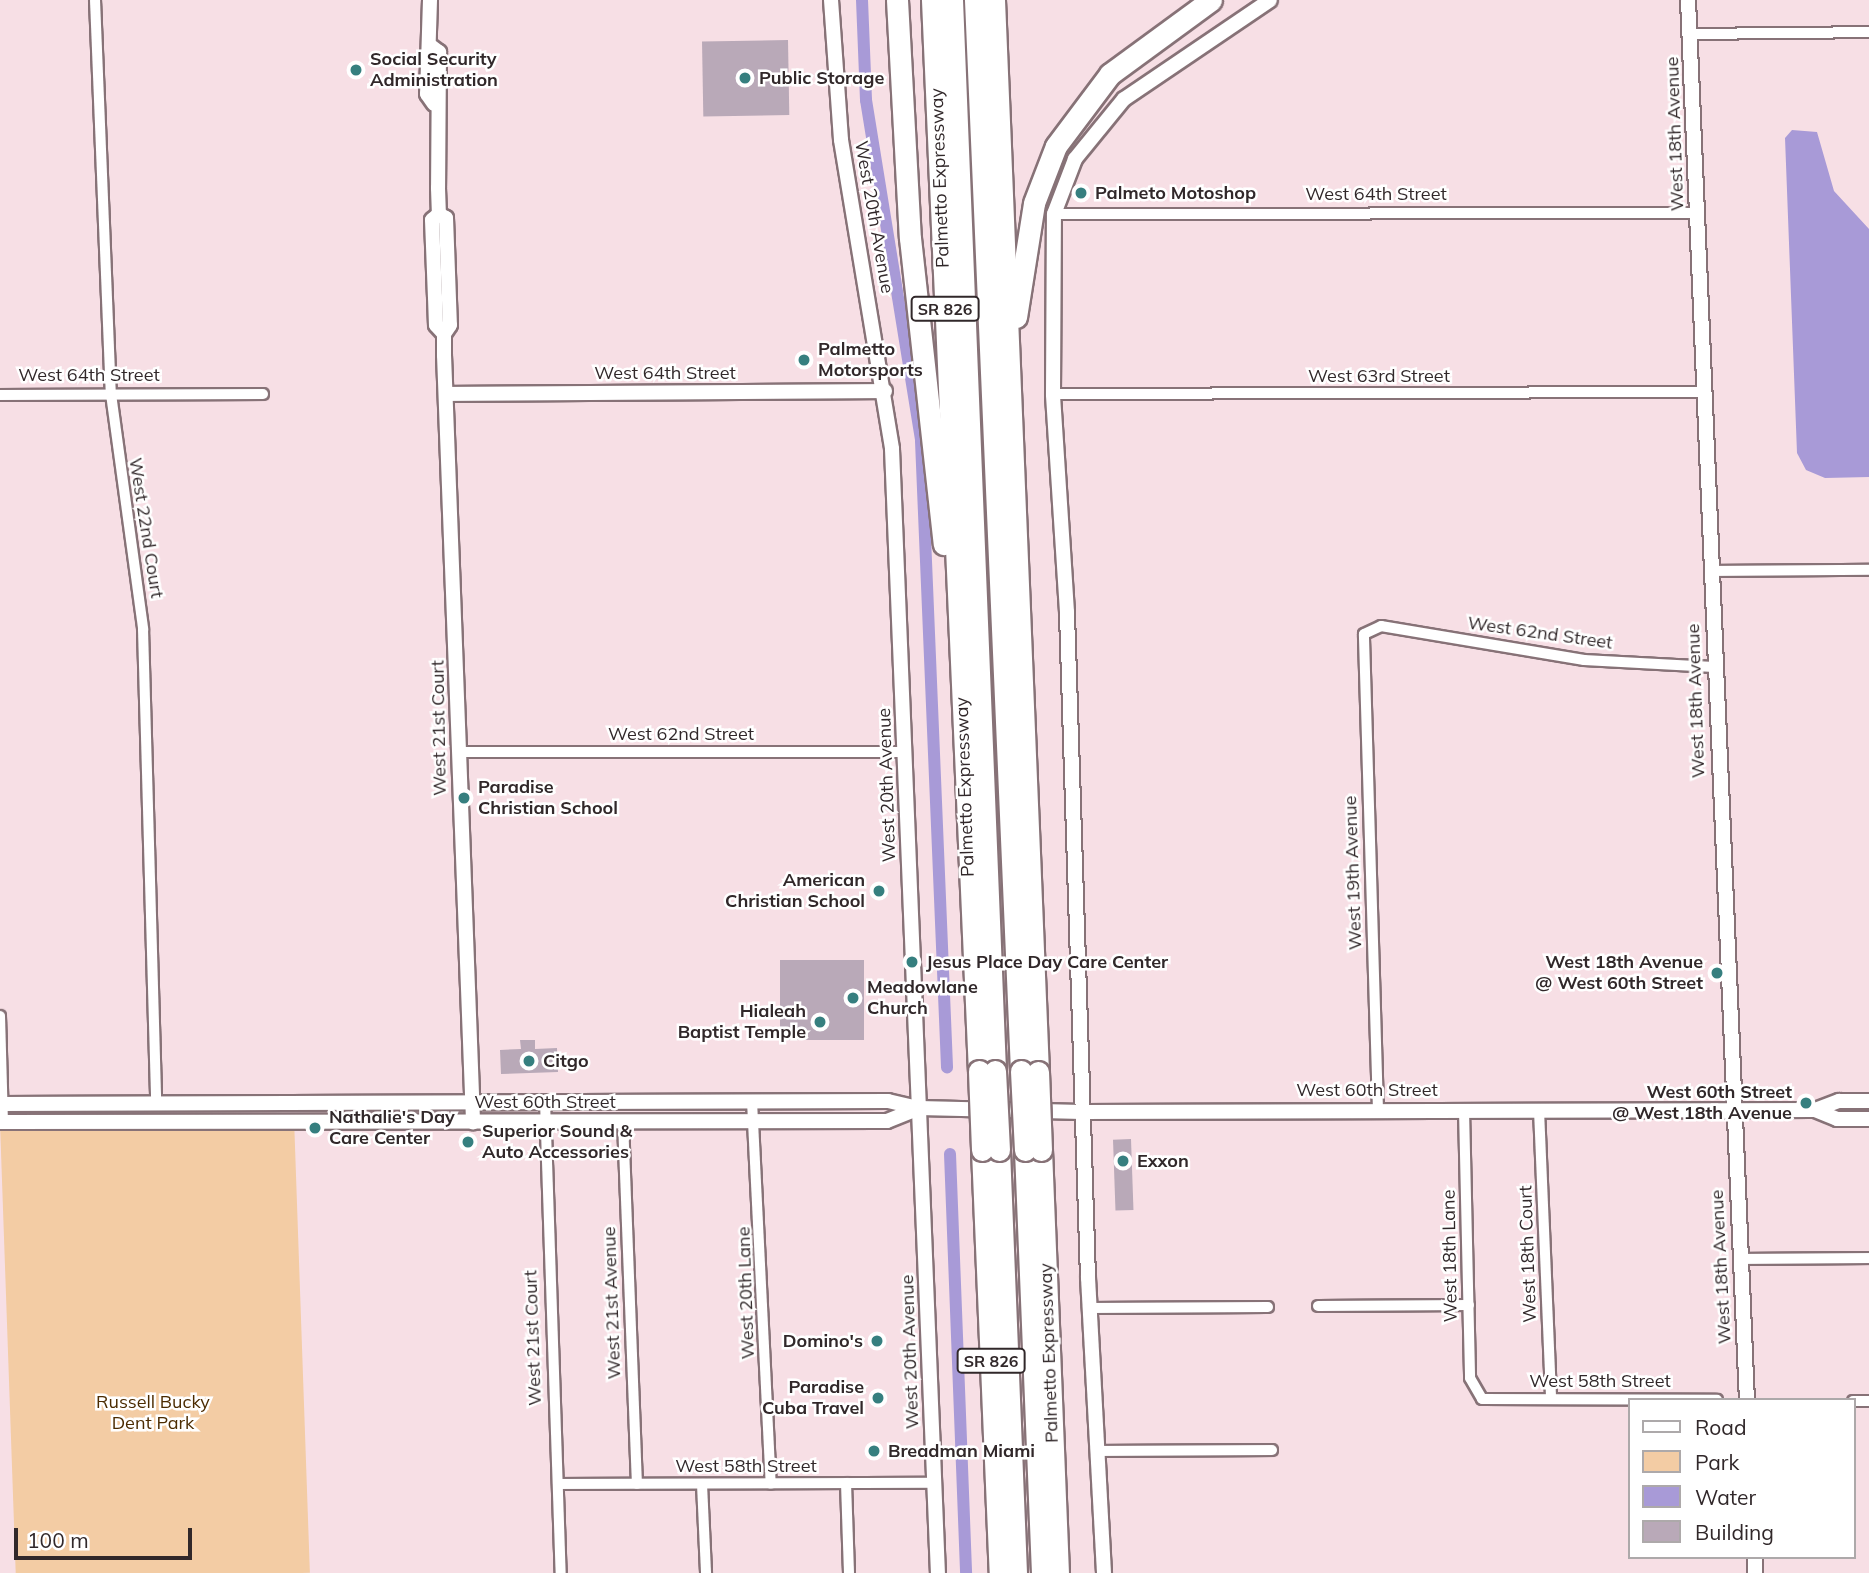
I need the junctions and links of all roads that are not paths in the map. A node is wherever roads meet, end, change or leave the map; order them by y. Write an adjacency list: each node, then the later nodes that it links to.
1 (95, 0): 19 (street, West 22nd Court)
2 (430, 0): 21 (street, West 21st Court)
3 (831, 0): 17 (street, West 20th Avenue)
4 (897, 0): 26 (highway)
5 (932, 0): 26 (highway, Palmetto Expressway / SR 826)
6 (952, 0): 32 (highway)
7 (975, 0): 33 (highway)
8 (994, 0): 16 (highway, Palmetto Expressway / SR 826)
9 (1211, 0): 16 (highway)
10 (1270, 0): 15 (street)
11 (1688, 0): 13 (street, West 18th Avenue)
12 (1869, 32): 13 (street)
13 (1690, 34): 14 (street, West 18th Avenue)
14 (1698, 213): 15 (street, West 64th Street); 18 (street, West 18th Avenue)
15 (1054, 214): 22 (street)
16 (1008, 371): 33 (highway, Palmetto Expressway / SR 826)
17 (885, 391): 21 (street, West 64th Street); 30 (street, West 20th Avenue)
18 (1706, 392): 22 (street, West 63rd Street); 25 (street, West 18th Avenue)
19 (111, 394): 20 (street, West 64th Street); 23 (street, West 64th Street); 39 (street, West 22nd Court)
20 (263, 394)
21 (446, 394): 29 (street, West 21st Court)
22 (1053, 394): 46 (street)
23 (0, 395)
24 (1869, 570): 25 (street)
25 (1712, 571): 28 (street, West 18th Avenue)
26 (958, 618): 32 (highway, Palmetto Expressway / SR 826)
27 (1364, 634): 28 (street, West 62nd Street); 41 (street, West 19th Avenue)
28 (1714, 667): 44 (street, West 18th Avenue)
29 (458, 752): 30 (street, West 62nd Street); 37 (street, West 21st Court)
30 (905, 752): 40 (street, West 20th Avenue)
31 (0, 1016): 38 (street)
32 (987, 1071): 53 (highway, Palmetto Expressway / SR 826, bridge)
33 (1029, 1071): 54 (highway, Palmetto Expressway / SR 826, bridge)
34 (545, 1101): 35 (street, West 60th Street); 37 (street, West 60th Street); 52 (street, West 21st Court)
35 (752, 1101): 40 (street, West 60th Street); 49 (street, West 20th Lane)
36 (1869, 1101): 45 (street, West 60th Street)
37 (471, 1102): 39 (street, West 60th Street); 51 (street, West 21st Court)
38 (2, 1104): 39 (street, West 60th Street); 50 (street)
39 (156, 1104)
40 (919, 1108): 46 (street, West 60th Street); 49 (street, West 60th Street); 68 (street, West 20th Avenue)
41 (1378, 1110): 42 (street, West 60th Street); 46 (street, West 60th Street)
42 (1464, 1110): 43 (street, West 60th Street); 57 (street, West 18th Lane)
43 (1539, 1110): 44 (street, West 60th Street); 61 (street, West 18th Court)
44 (1731, 1110): 45 (street, West 60th Street); 56 (street, West 18th Avenue)
45 (1815, 1110): 47 (street, West 60th Street)
46 (1082, 1112): 60 (street)
47 (1869, 1119)
48 (623, 1121): 49 (street, West 60th Street); 52 (street, West 60th Street); 70 (street, West 21st Avenue)
49 (756, 1121): 72 (street, West 20th Lane)
50 (2, 1122): 51 (street, West 60th Street)
51 (473, 1122): 52 (street, West 60th Street)
52 (544, 1122): 69 (street, West 21st Court)
53 (990, 1150): 77 (highway, Palmetto Expressway / SR 826); 78 (highway)
54 (1033, 1150): 79 (highway); 80 (highway, Palmetto Expressway / SR 826)
55 (1869, 1258): 56 (street)
56 (1740, 1259): 63 (street, West 18th Avenue)
57 (1469, 1305): 58 (street); 64 (street, West 18th Lane)
58 (1318, 1306)
59 (1268, 1307): 60 (street)
60 (1089, 1308): 66 (street)
61 (1551, 1397): 62 (street, West 58th Street); 64 (street, West 58th Street)
62 (1628, 1398)
63 (1747, 1398)
64 (1482, 1399)
65 (1272, 1450): 66 (street)
66 (1097, 1451): 81 (street)
67 (846, 1483): 68 (street, West 58th Street); 72 (street, West 58th Street); 75 (street)
68 (934, 1483): 76 (street, West 20th Avenue)
69 (558, 1484): 70 (street, West 58th Street); 73 (street, West 21st Court)
70 (637, 1484): 71 (street, West 58th Street)
71 (702, 1484): 72 (street, West 58th Street); 74 (street)
72 (771, 1484)
73 (561, 1573)
74 (706, 1573)
75 (849, 1573)
76 (938, 1573)
77 (1000, 1573)
78 (1016, 1573)
79 (1042, 1573)
80 (1058, 1573)
81 (1104, 1573)

